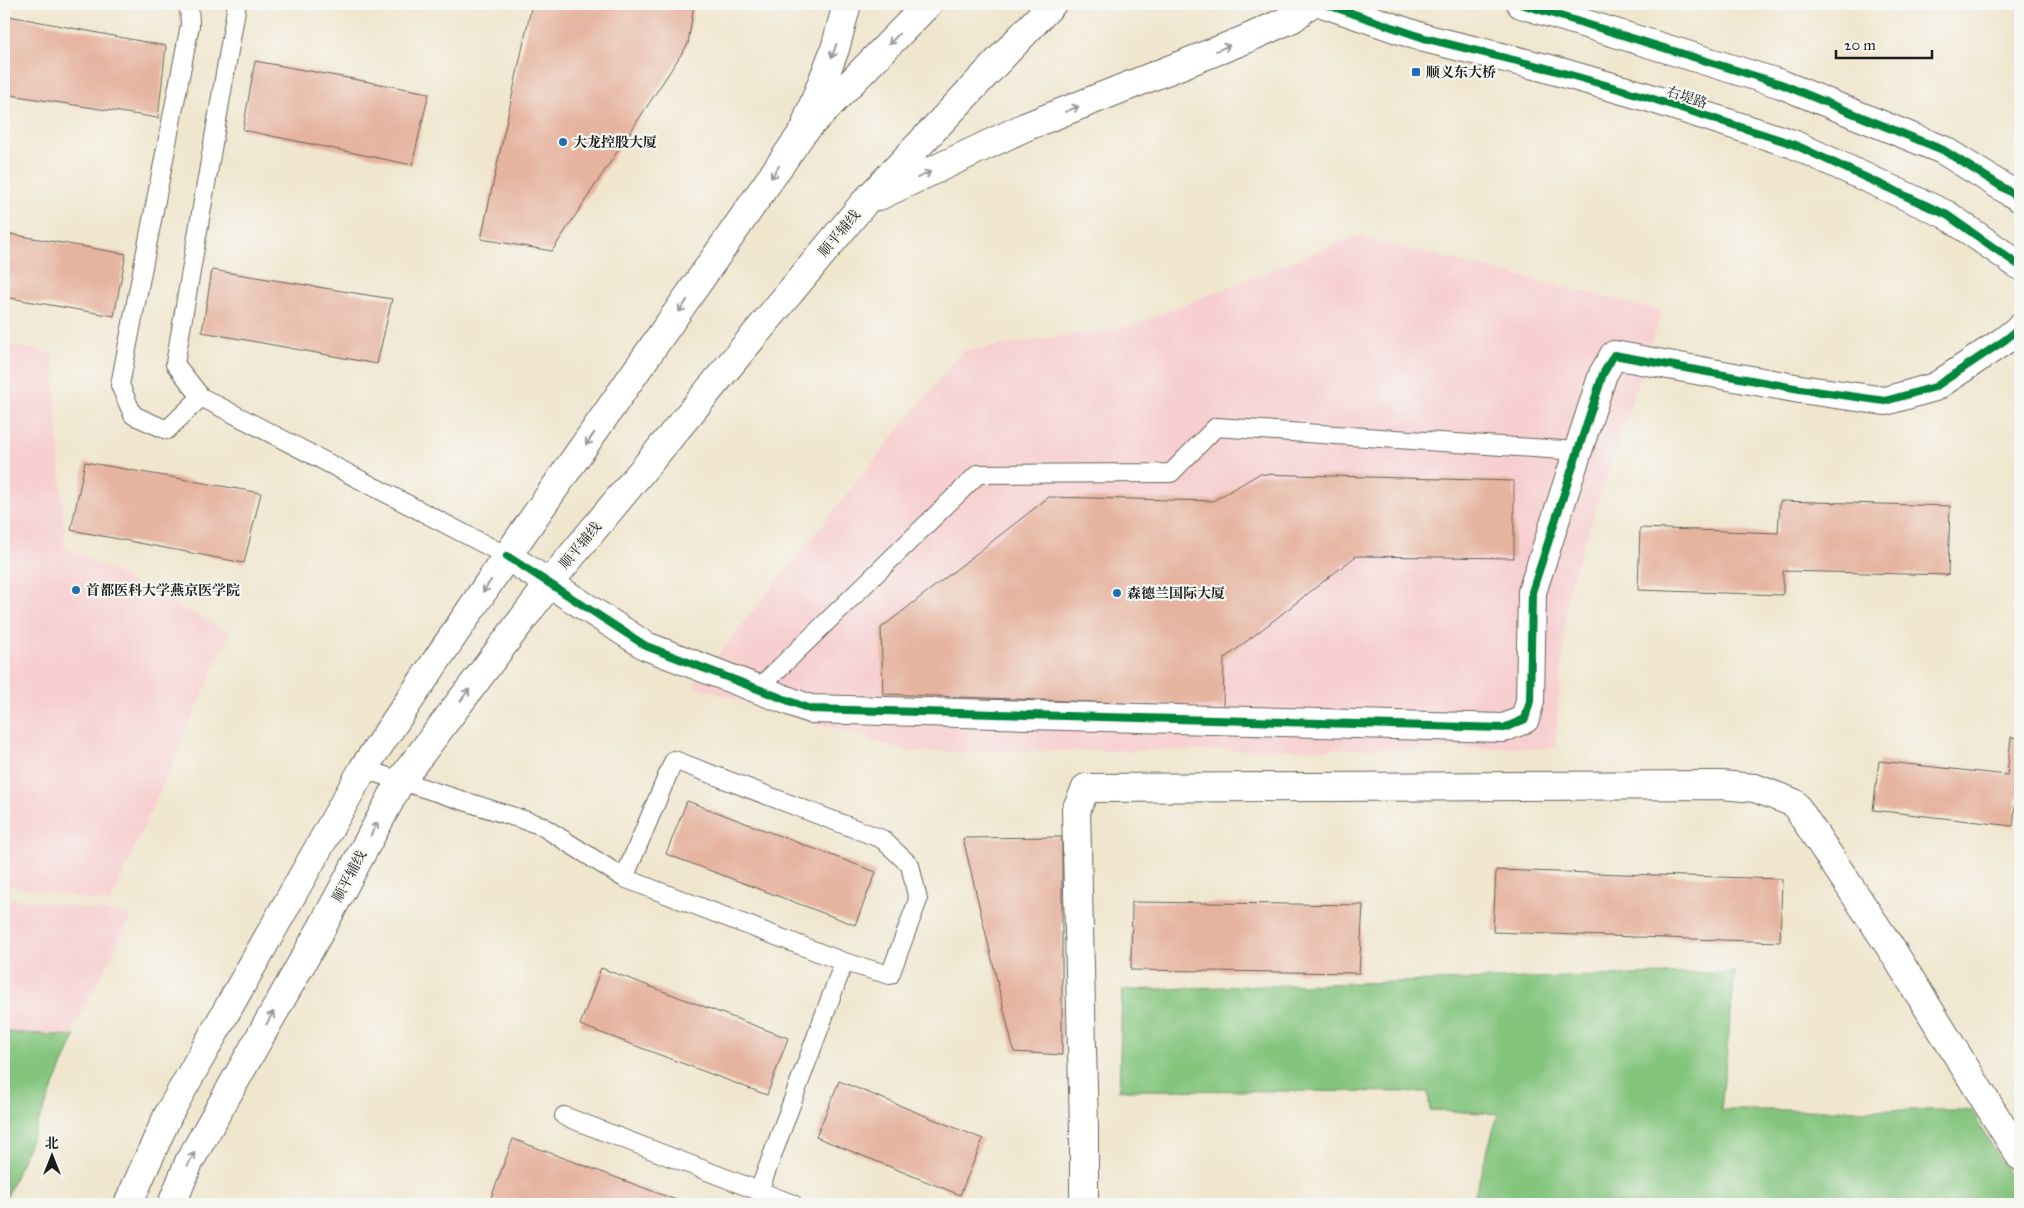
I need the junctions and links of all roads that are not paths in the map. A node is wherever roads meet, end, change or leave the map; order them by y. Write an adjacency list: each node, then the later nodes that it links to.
1 (188, 4): 14 (lane)
2 (236, 4): 14 (lane)
3 (847, 4): 9 (main road, one-way to 9)
4 (928, 4): 9 (main road, one-way to 9)
5 (1052, 4): 11 (main road, 顺平辅线)
6 (1310, 4): 11 (main road, one-way to 6)
7 (1325, 4): 12 (main road, 右堤路)
8 (1521, 4): 10 (main road)
9 (803, 132): 16 (main road, one-way to 16)
10 (2020, 198)
11 (864, 203): 17 (main road, 顺平辅线)
12 (2020, 266)
13 (2020, 328): 15 (main road)
14 (201, 397): 16 (lane)
15 (1578, 451): 18 (lane); 18 (main road)
16 (507, 556): 17 (main road); 19 (main road, one-way to 19)
17 (549, 583): 18 (main road); 20 (main road, 顺平辅线, one-way to 17)
18 (758, 689)
19 (364, 769): 20 (lane); 26 (main road)
20 (401, 780): 21 (lane); 27 (main road, 顺平辅线, one-way to 20)
21 (624, 878): 22 (lane); 22 (lane)
22 (844, 962): 25 (lane)
23 (564, 1116): 25 (lane)
24 (2020, 1156): 29 (main road)
25 (759, 1191): 28 (lane)
26 (128, 1204)
27 (172, 1204)
28 (793, 1204)
29 (1084, 1204)

